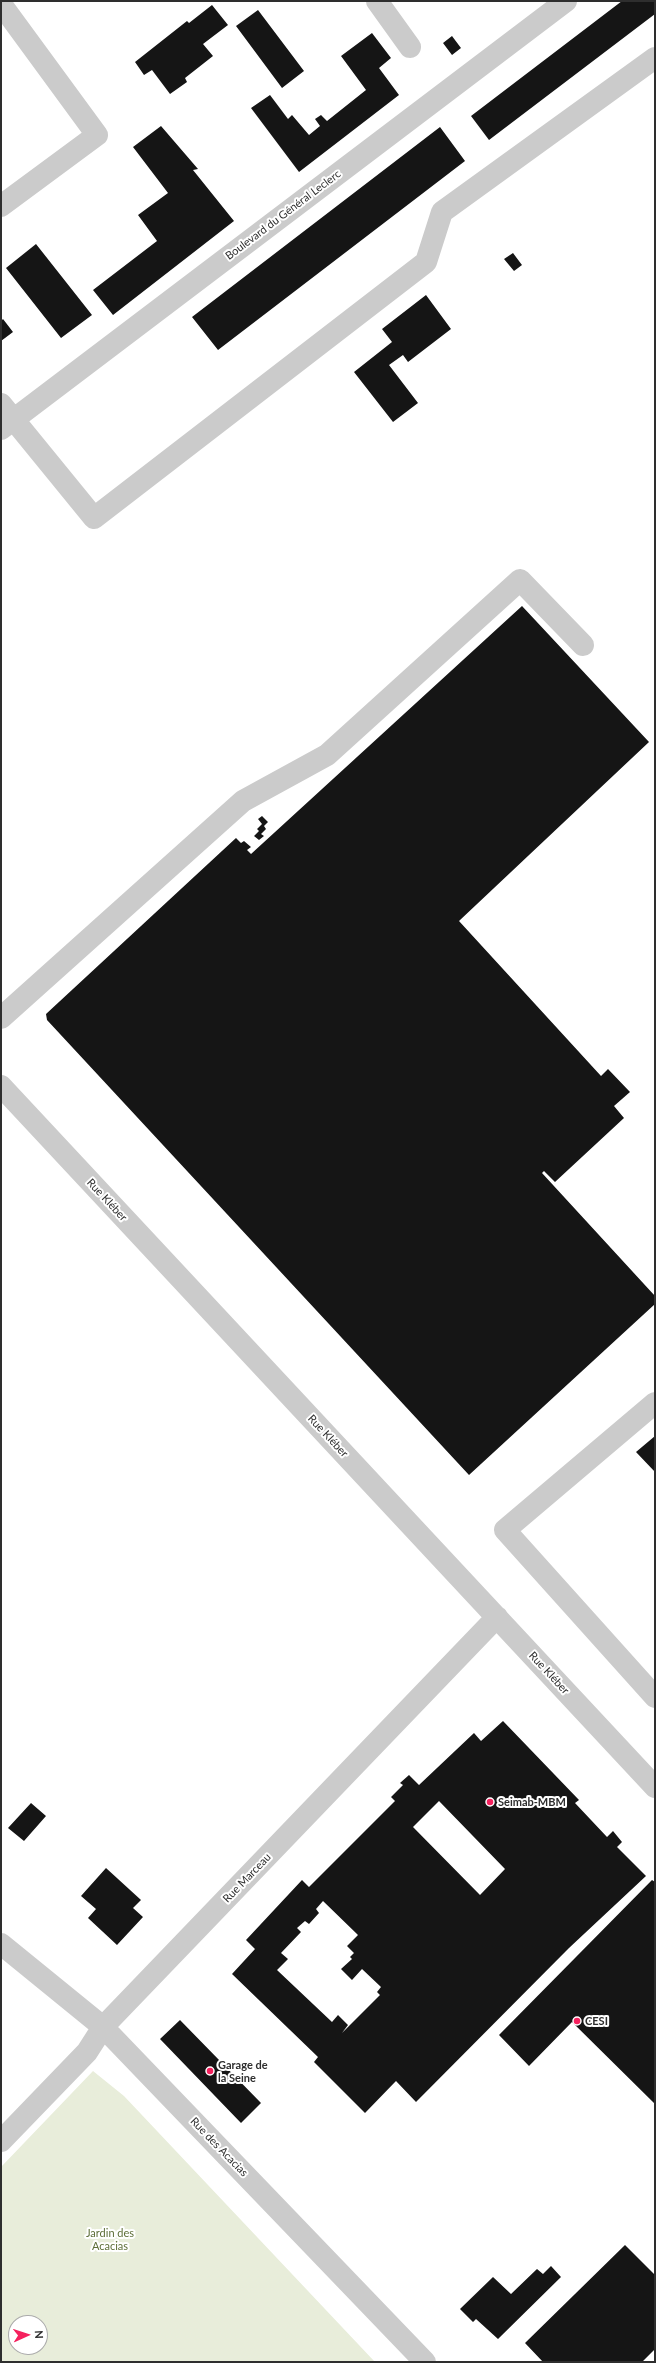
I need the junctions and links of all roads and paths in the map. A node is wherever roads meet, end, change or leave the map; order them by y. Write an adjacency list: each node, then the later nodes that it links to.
1 (377, 1): 4 (street)
2 (566, 1): 7 (street, Boulevard du Général Leclerc)
3 (1, 4): 6 (street)
4 (410, 47)
5 (655, 58): 7 (street)
6 (1, 206)
7 (5, 417)
8 (583, 646): 9 (street)
9 (1, 1018)
10 (1, 1086): 12 (street, Rue Kléber)
11 (655, 1403): 13 (street)
12 (496, 1617): 14 (street, Rue Kléber); 16 (street, Rue Marceau)
13 (655, 1698)
14 (655, 1787)
15 (1, 1944): 16 (street, Rue des Acacias)
16 (103, 2027): 17 (street, Rue Marceau); 18 (street, Rue des Acacias)
17 (1, 2141)
18 (425, 2362)

